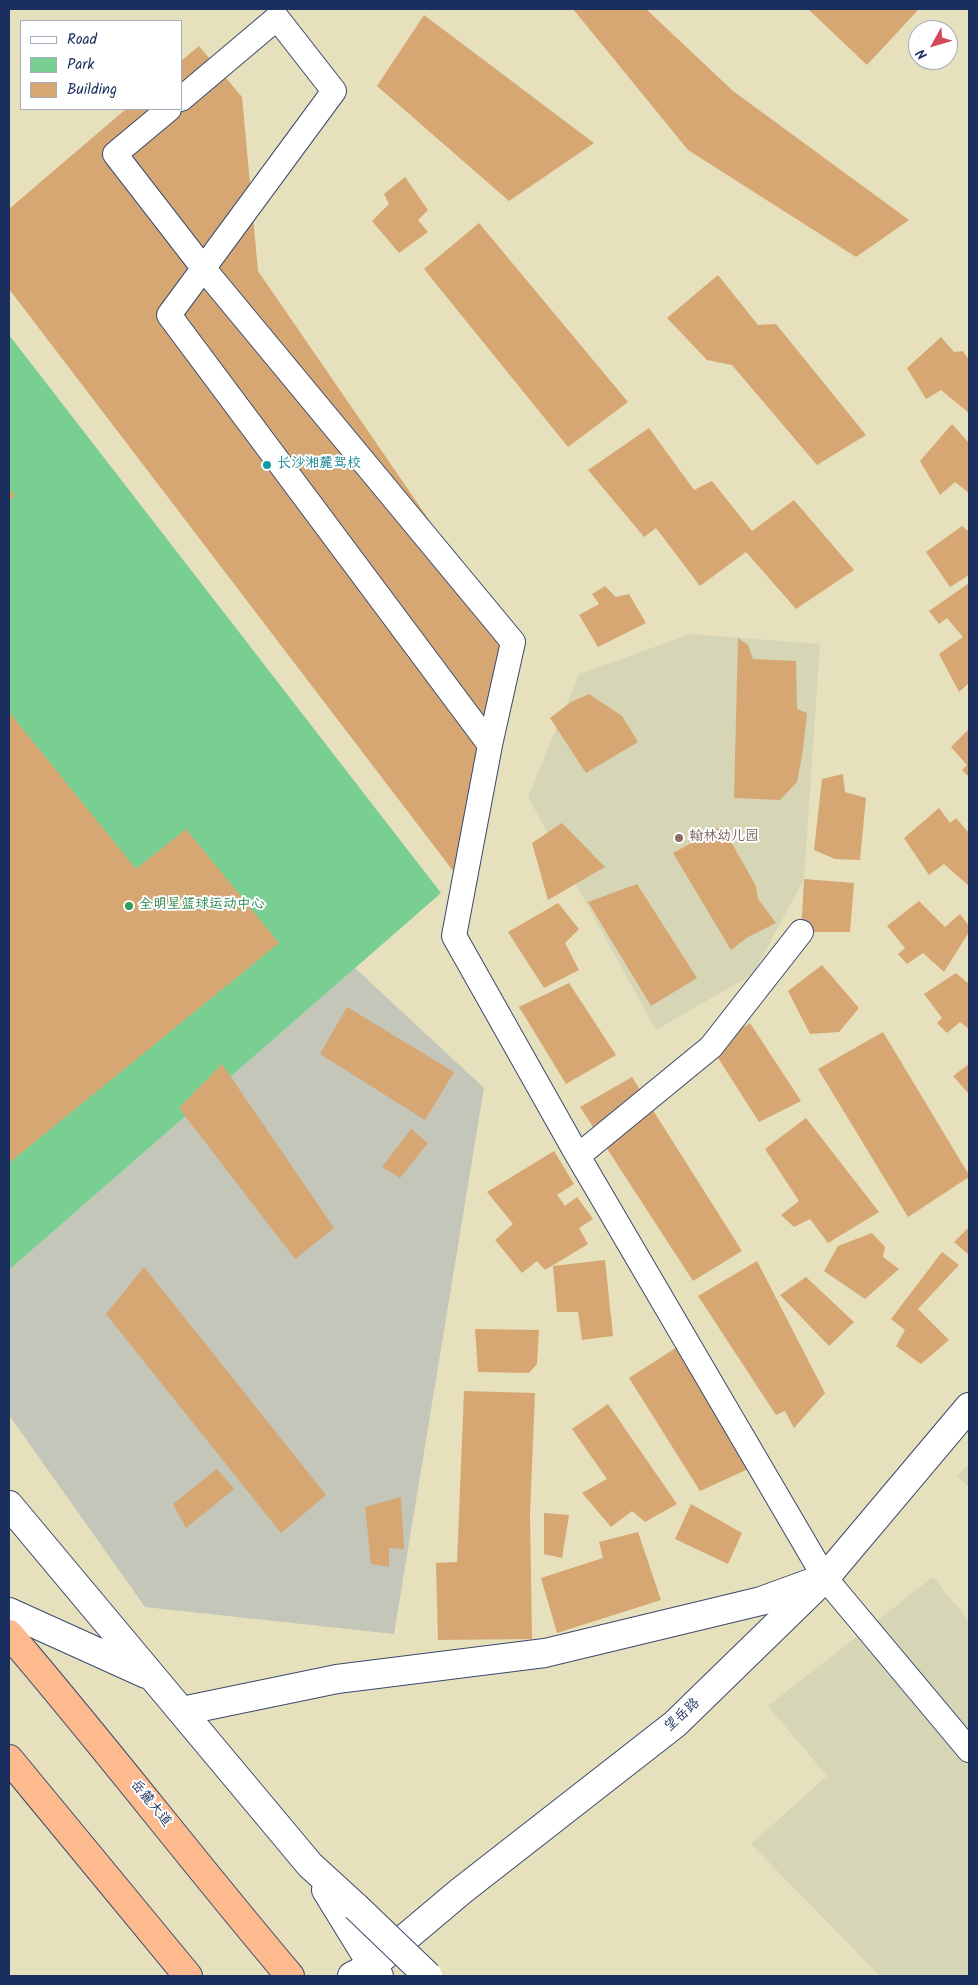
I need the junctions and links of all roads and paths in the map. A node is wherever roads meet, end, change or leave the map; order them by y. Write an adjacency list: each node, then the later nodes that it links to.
1 (182, 97): 3 (street)
2 (168, 110): 3 (street)
3 (204, 268): 4 (street); 4 (street)
4 (490, 746): 6 (street)
5 (801, 932): 6 (street)
6 (578, 1156): 9 (street)
7 (969, 1407): 9 (street, 望岳路)
8 (9, 1505): 12 (street)
9 (825, 1578): 13 (street); 14 (street); 17 (street, 望岳路)
10 (9, 1612): 12 (street)
11 (9, 1634): 19 (highway, 岳麓大道)
12 (152, 1677): 13 (street)
13 (182, 1710): 16 (street)
14 (969, 1750)
15 (9, 1759): 18 (highway)
16 (310, 1865): 17 (street); 20 (street, bridge)
17 (368, 1973)
18 (188, 1975)
19 (290, 1976)
20 (428, 1976)

